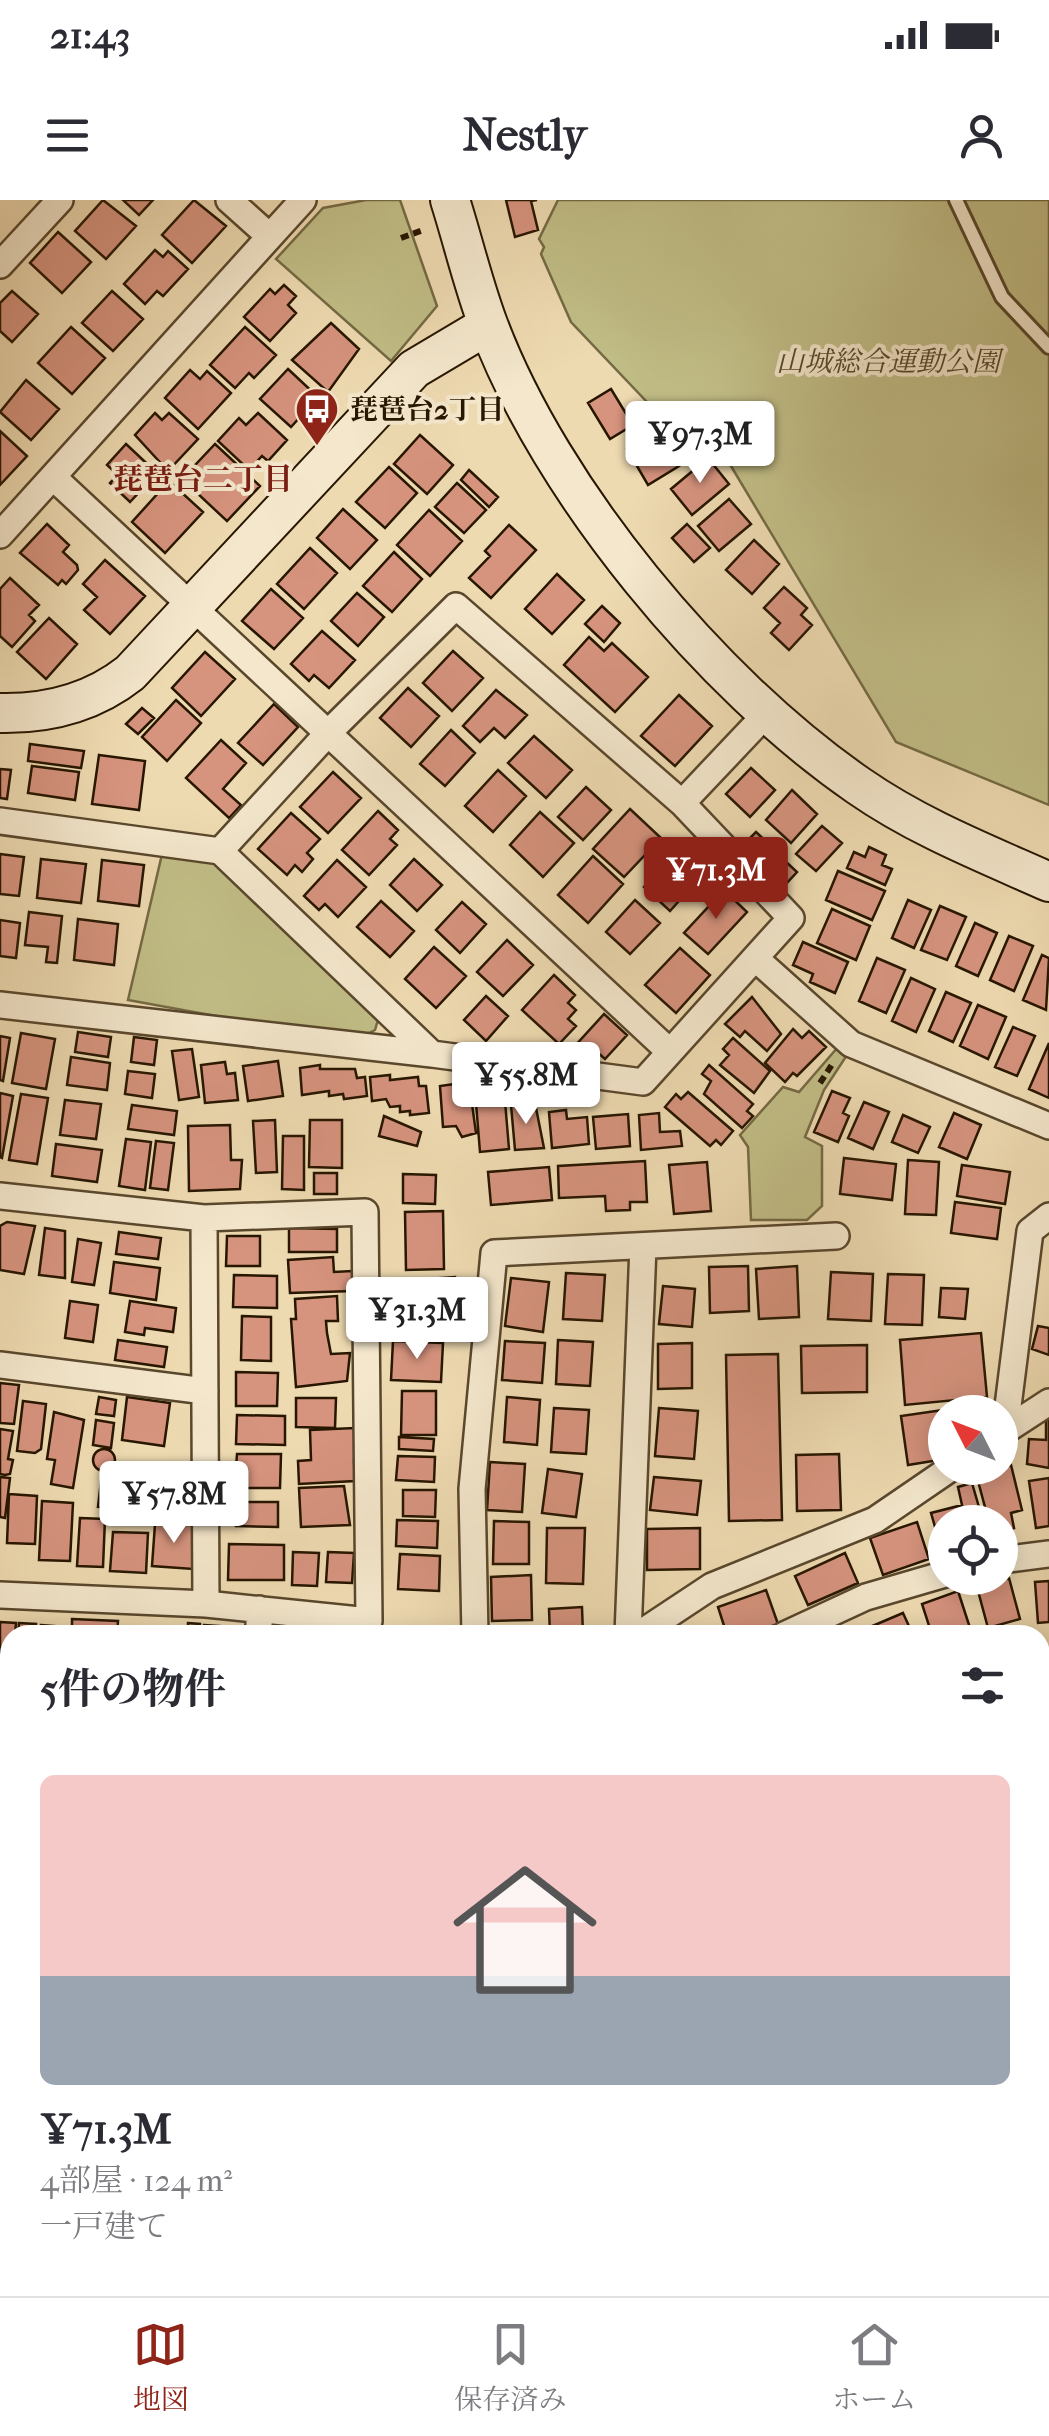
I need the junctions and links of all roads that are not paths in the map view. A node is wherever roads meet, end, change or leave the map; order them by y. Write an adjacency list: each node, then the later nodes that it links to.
1 (60, 200): 7 (street)
2 (229, 200): 6 (street)
3 (303, 200): 6 (street)
4 (450, 200): 8 (street)
5 (956, 200): 9 (lane)
6 (269, 236): 10 (street)
7 (0, 265)
8 (488, 324): 12 (street); 13 (street)
9 (1049, 348)
10 (53, 477): 11 (street); 12 (street)
11 (0, 536)
12 (192, 607): 14 (street); 15 (street)
13 (769, 710): 16 (street); 19 (street)
14 (0, 712)
15 (330, 731): 16 (street); 18 (street); 22 (street)
16 (682, 803): 20 (street)
17 (0, 821): 18 (street)
18 (220, 852): 23 (street)
19 (1049, 882)
20 (755, 958): 22 (street); 24 (street)
21 (0, 1005): 23 (street)
22 (670, 1052): 23 (street)
23 (432, 1054)
24 (1049, 1126)
25 (0, 1196): 27 (street)
26 (1049, 1216): 32 (street)
27 (204, 1218): 31 (street); 41 (street)
28 (836, 1236): 29 (street)
29 (643, 1246): 42 (street); 43 (street)
30 (0, 1365): 31 (street)
31 (205, 1392): 40 (street)
32 (1007, 1395)
33 (1049, 1402): 34 (street)
34 (1018, 1422)
35 (928, 1484): 44 (street)
36 (1049, 1554): 37 (street)
37 (1018, 1558)
38 (928, 1579): 45 (street)
39 (0, 1595): 40 (street)
40 (206, 1604): 41 (street)
41 (259, 1622)
42 (475, 1625)
43 (628, 1625)
44 (653, 1625)
45 (806, 1625)

